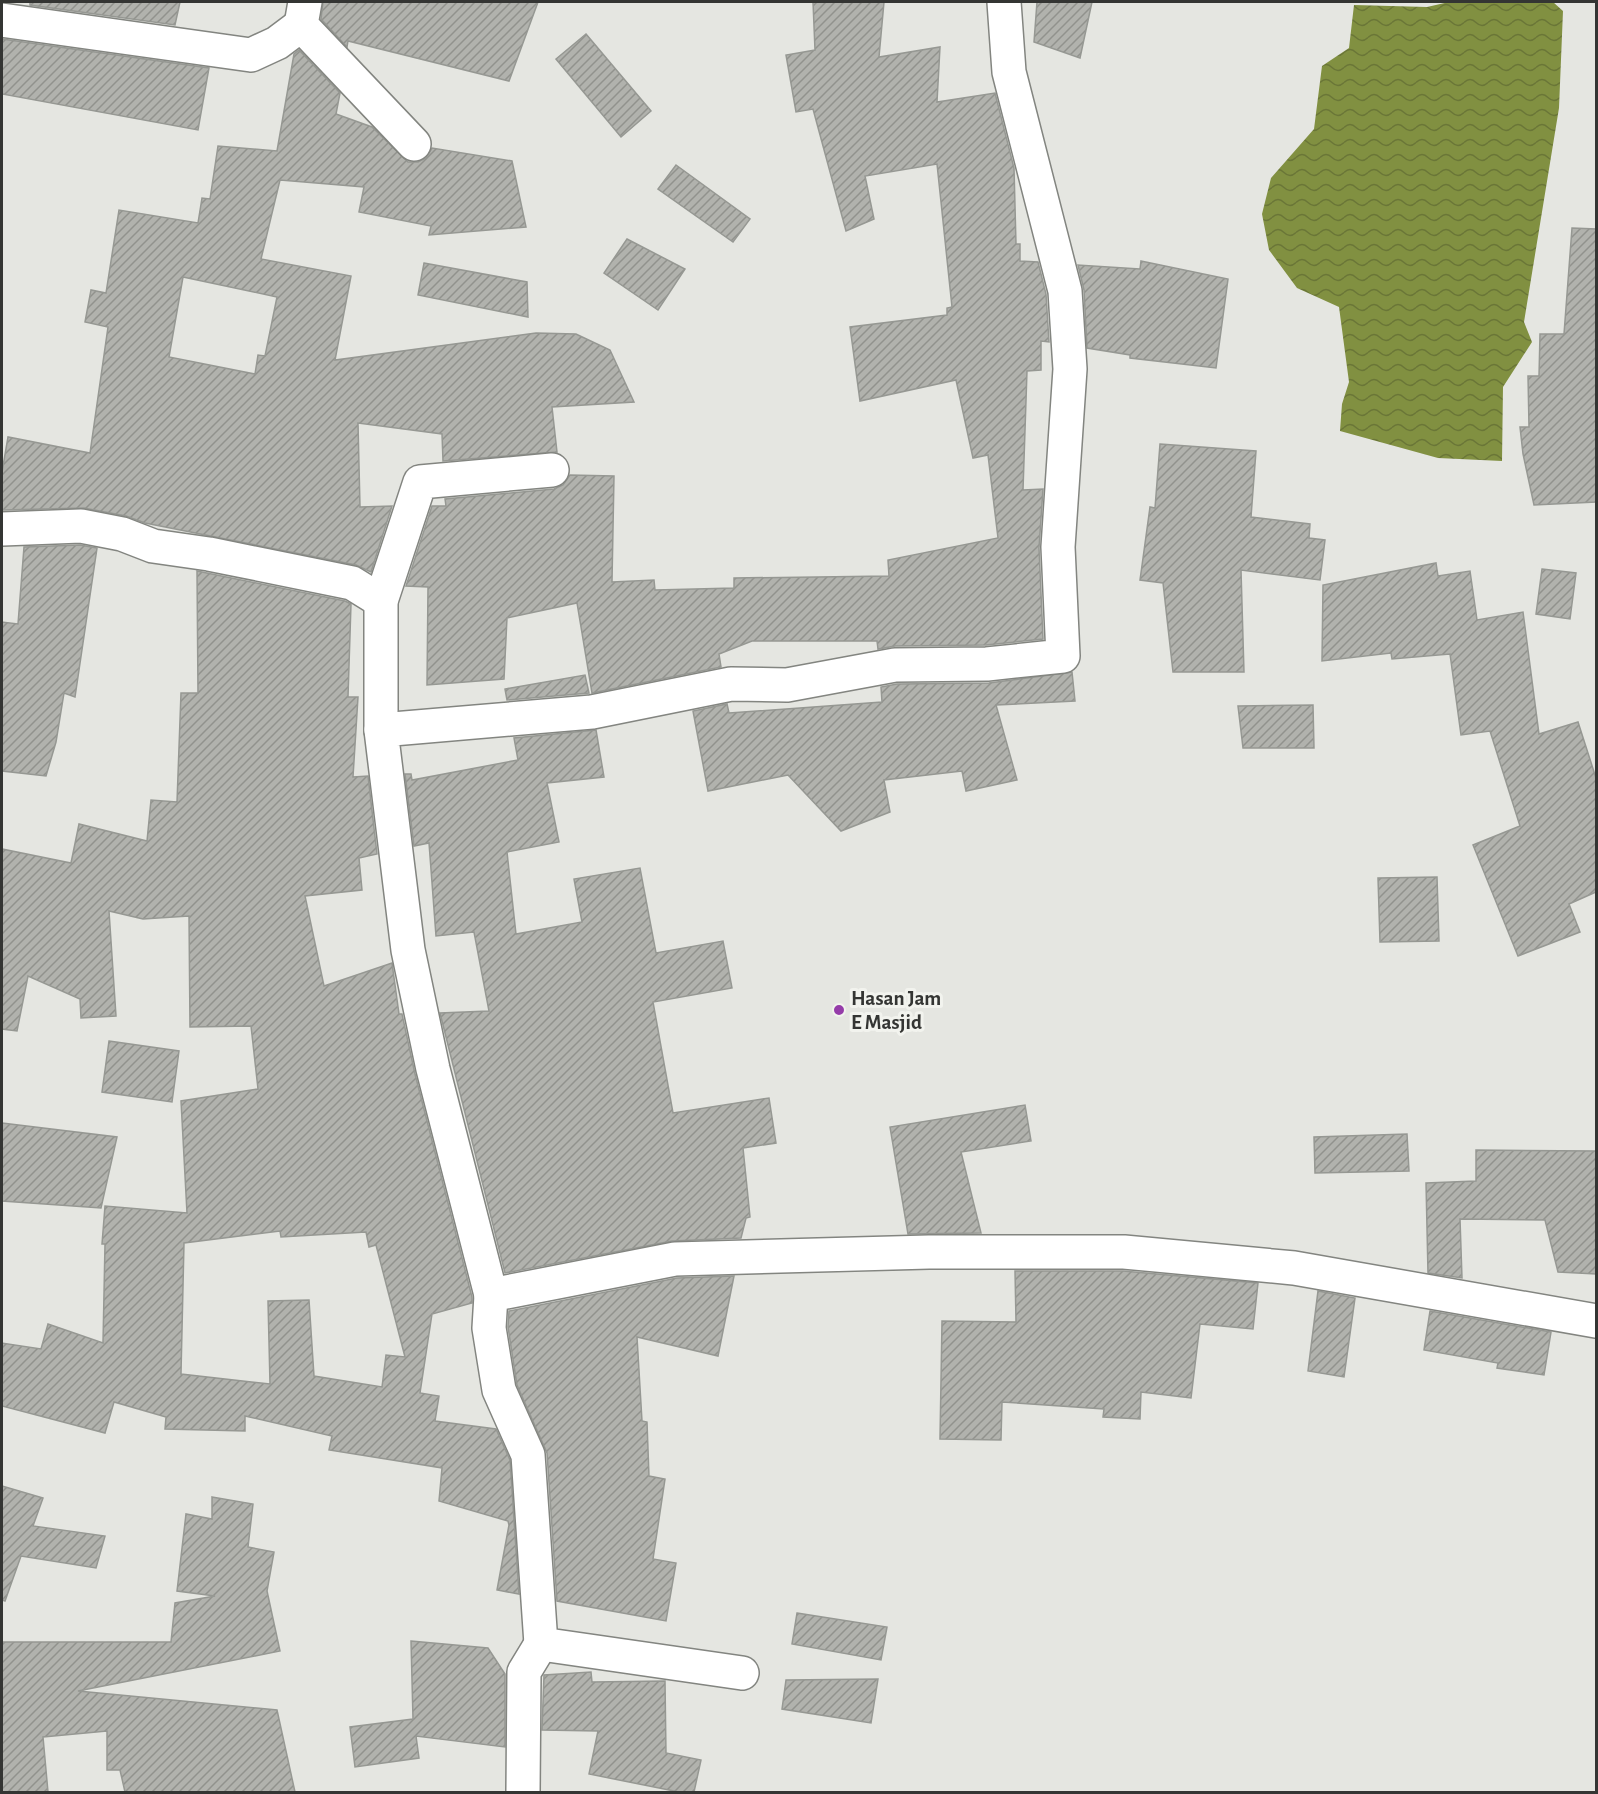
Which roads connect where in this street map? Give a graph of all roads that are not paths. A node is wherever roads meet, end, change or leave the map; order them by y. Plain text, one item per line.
1 (1004, 2) edge
2 (303, 13) edge
3 (2, 20) edge
4 (414, 144) dead end
5 (552, 470) dead end
6 (2, 529) edge
7 (381, 601) junction
8 (381, 730) junction
9 (490, 1295) junction
10 (1596, 1321) edge
11 (541, 1644) junction
12 (742, 1673) dead end
13 (524, 1792) edge

1 - 8 street
2 - 3 street
2 - 4 street
5 - 7 street
6 - 7 street
7 - 8 street
8 - 9 street
9 - 10 street
9 - 11 street
11 - 12 street
11 - 13 street

